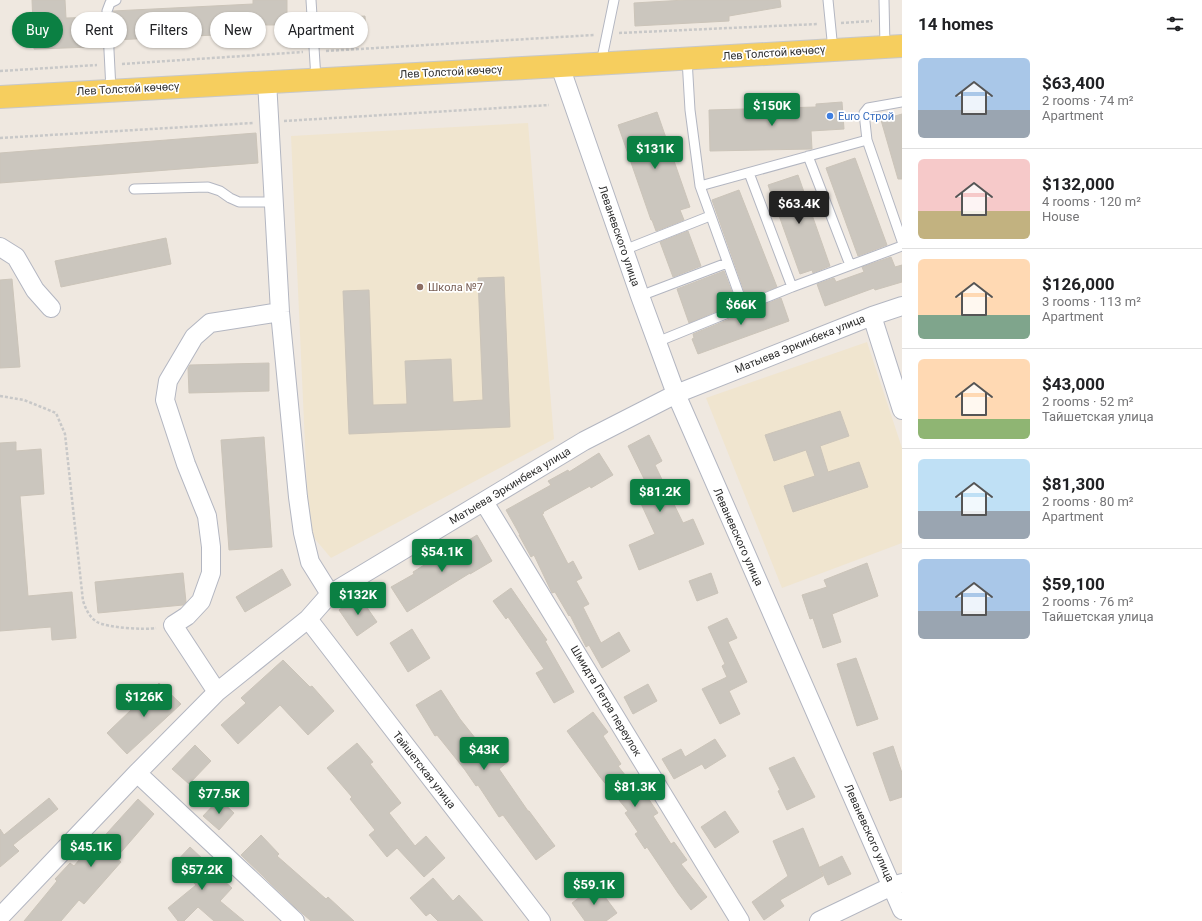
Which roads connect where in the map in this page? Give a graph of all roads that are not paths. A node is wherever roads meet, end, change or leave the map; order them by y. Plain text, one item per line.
1 (104, 0) edge
2 (116, 0) edge
3 (311, 0) edge
4 (614, 0) edge
5 (828, 0) edge
6 (884, 0) edge
7 (106, 12) edge
8 (107, 12) edge
9 (893, 47) edge
10 (108, 48) edge
11 (833, 50) junction
12 (687, 59) junction
13 (601, 64) junction
14 (560, 66) junction
15 (316, 79) junction
16 (267, 82) junction
17 (111, 90) junction
18 (0, 97) edge
19 (902, 102) edge
20 (867, 140) junction
21 (808, 156) junction
22 (748, 173) junction
23 (700, 186) junction
24 (134, 189) dead end
25 (274, 202) junction
26 (710, 216) junction
27 (902, 241) edge
28 (902, 246) edge
29 (0, 247) edge
30 (624, 250) junction
31 (727, 262) junction
32 (850, 266) junction
33 (792, 287) junction
34 (640, 296) junction
35 (902, 306) edge
36 (51, 308) dead end
37 (744, 308) junction
38 (280, 312) junction
39 (872, 316) junction
40 (657, 342) junction
41 (676, 394) junction
42 (902, 410) edge
43 (484, 502) junction
44 (330, 594) junction
45 (308, 619) junction
46 (217, 692) junction
47 (137, 773) junction
48 (897, 885) edge
49 (902, 910) edge
50 (0, 917) edge
51 (295, 921) edge
52 (541, 921) edge
53 (740, 921) edge
54 (819, 921) edge

1 - 7 lane
2 - 8 lane
3 - 15 lane
4 - 13 lane
5 - 11 lane
6 - 9 lane
9 - 11 main road, Лев Толстой көчөсү
10 - 17 lane
11 - 12 main road, Лев Толстой көчөсү
12 - 13 main road, Лев Толстой көчөсү
12 - 23 lane
13 - 14 main road, Лев Толстой көчөсү
14 - 15 main road, Лев Толстой көчөсү
14 - 30 street, Леваневского улица
15 - 16 main road, Лев Толстой көчөсү
16 - 17 main road, Лев Толстой көчөсү
16 - 25 street
17 - 18 main road, Лев Толстой көчөсү
19 - 20 lane
20 - 21 lane
20 - 27 lane
21 - 22 lane
21 - 32 lane
22 - 23 lane
22 - 33 lane
23 - 26 lane
24 - 25 lane
25 - 38 street
26 - 30 lane
26 - 31 lane
28 - 32 lane
29 - 36 street
30 - 34 street, Леваневского улица
31 - 34 lane
31 - 37 lane
32 - 33 lane
33 - 37 lane
34 - 40 street, Леваневского улица
35 - 39 street, Матыева Эркинбека улица
37 - 40 lane
38 - 44 street
38 - 46 street
39 - 41 street, Матыева Эркинбека улица
39 - 42 street
40 - 41 street, Леваневского улица
41 - 43 street, Матыева Эркинбека улица
41 - 48 street, Леваневского улица
43 - 44 street, Матыева Эркинбека улица
43 - 53 street, Шмидта Петра переулок
44 - 45 street, Матыева Эркинбека улица
45 - 46 street, Матыева Эркинбека улица
45 - 52 street, Тайшетская улица
46 - 47 street, Матыева Эркинбека улица
47 - 50 street, Матыева Эркинбека улица
47 - 51 street
48 - 49 street, Леваневского улица
48 - 54 street

